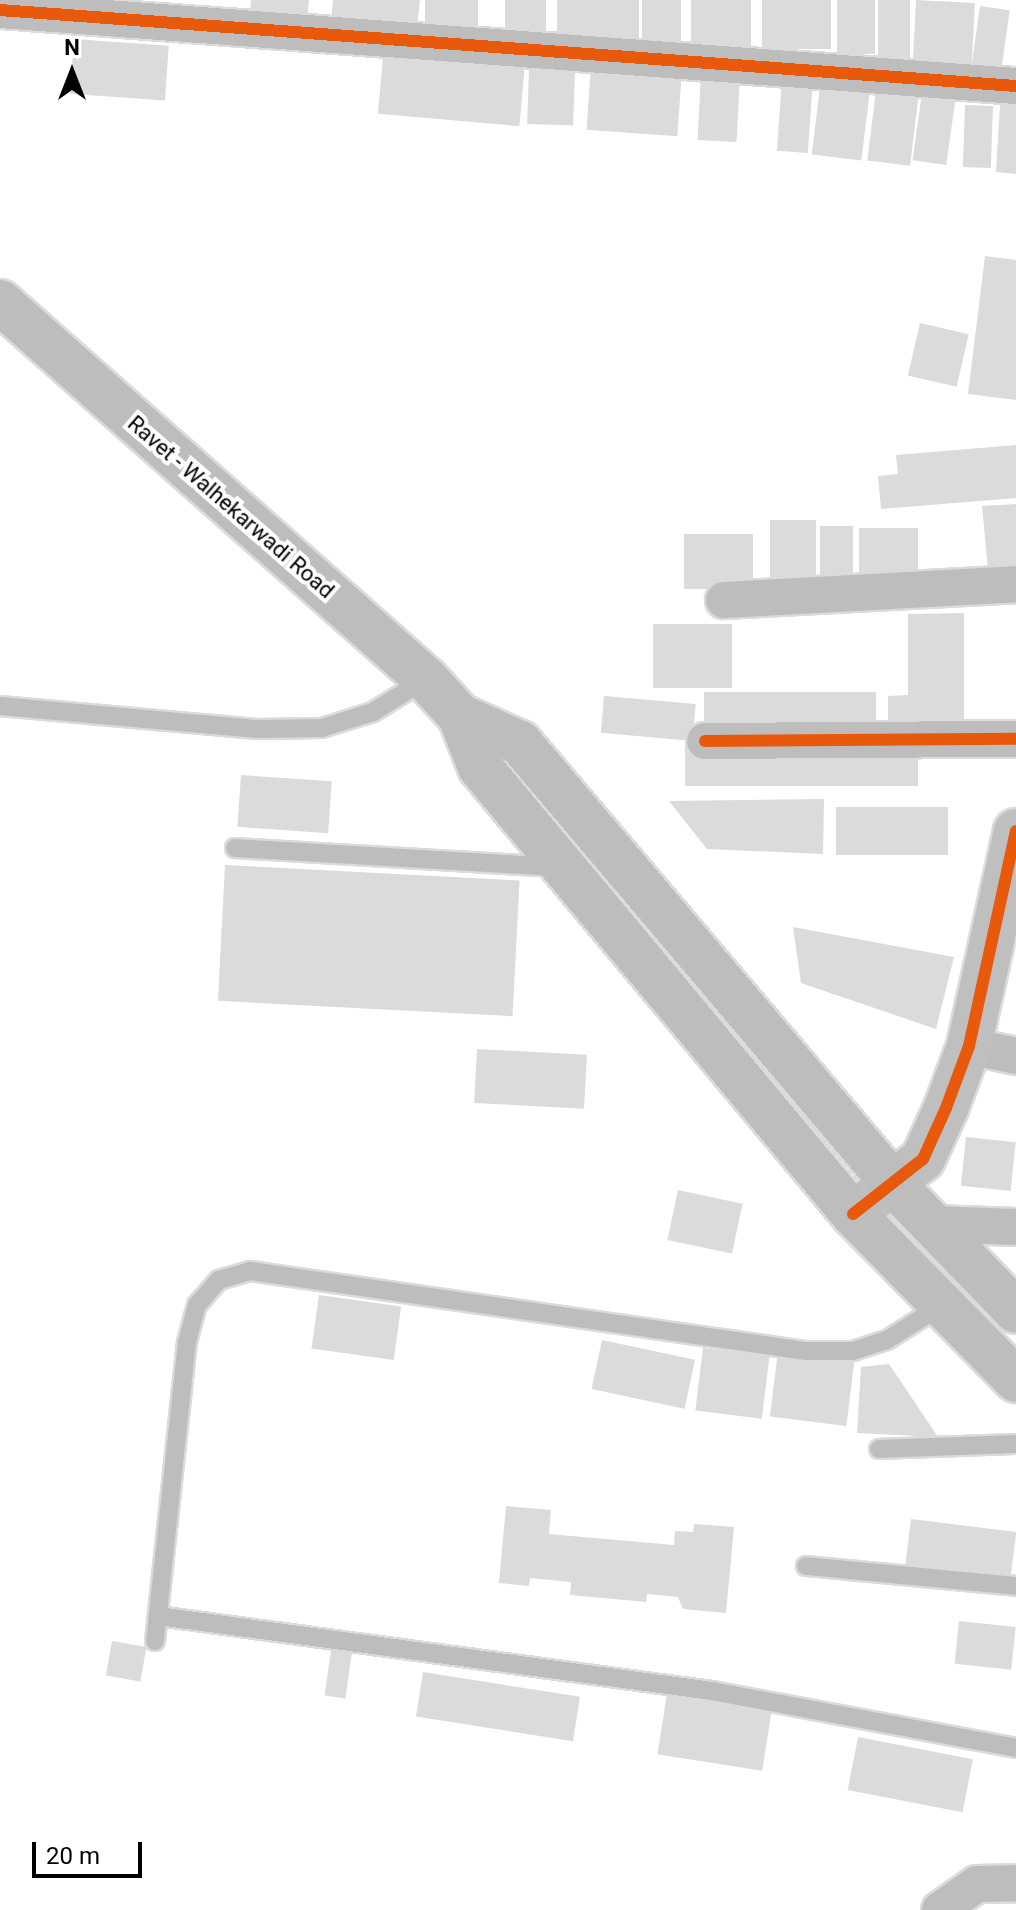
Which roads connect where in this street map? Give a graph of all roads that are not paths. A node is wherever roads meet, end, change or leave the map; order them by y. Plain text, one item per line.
1 (0, 10) edge
2 (1016, 86) edge
3 (0, 302) edge
4 (1016, 584) edge
5 (724, 600) dead end
6 (426, 679) junction
7 (0, 706) edge
8 (460, 716) junction
9 (1016, 739) edge
10 (705, 741) dead end
11 (1016, 831) edge
12 (235, 848) dead end
13 (566, 868) junction
14 (697, 951) junction
15 (658, 979) junction
16 (969, 1046) junction
17 (1016, 1056) edge
18 (895, 1186) junction
19 (853, 1214) junction
20 (934, 1224) junction
21 (1016, 1227) edge
22 (939, 1307) junction
23 (1016, 1311) edge
24 (1016, 1380) edge
25 (1016, 1444) edge
26 (879, 1449) dead end
27 (806, 1566) dead end
28 (1016, 1586) edge
29 (158, 1616) junction
30 (155, 1641) dead end
31 (1016, 1748) edge
32 (1016, 1883) edge
33 (940, 1910) edge

1 - 2 street
3 - 6 main road, Ravet - Walhekarwadi Road
4 - 5 street
6 - 7 lane
6 - 8 main road, Ravet - Walhekarwadi Road
8 - 13 main road
8 - 14 main road
9 - 10 street
11 - 16 street
12 - 13 lane
13 - 15 main road
14 - 15 main road
14 - 18 main road
15 - 19 main road
16 - 17 street
16 - 18 street
18 - 19 street
18 - 20 main road
19 - 22 main road
20 - 21 street
20 - 23 main road
22 - 24 main road
22 - 29 lane
25 - 26 lane
27 - 28 lane
29 - 30 lane
29 - 31 lane
32 - 33 street

